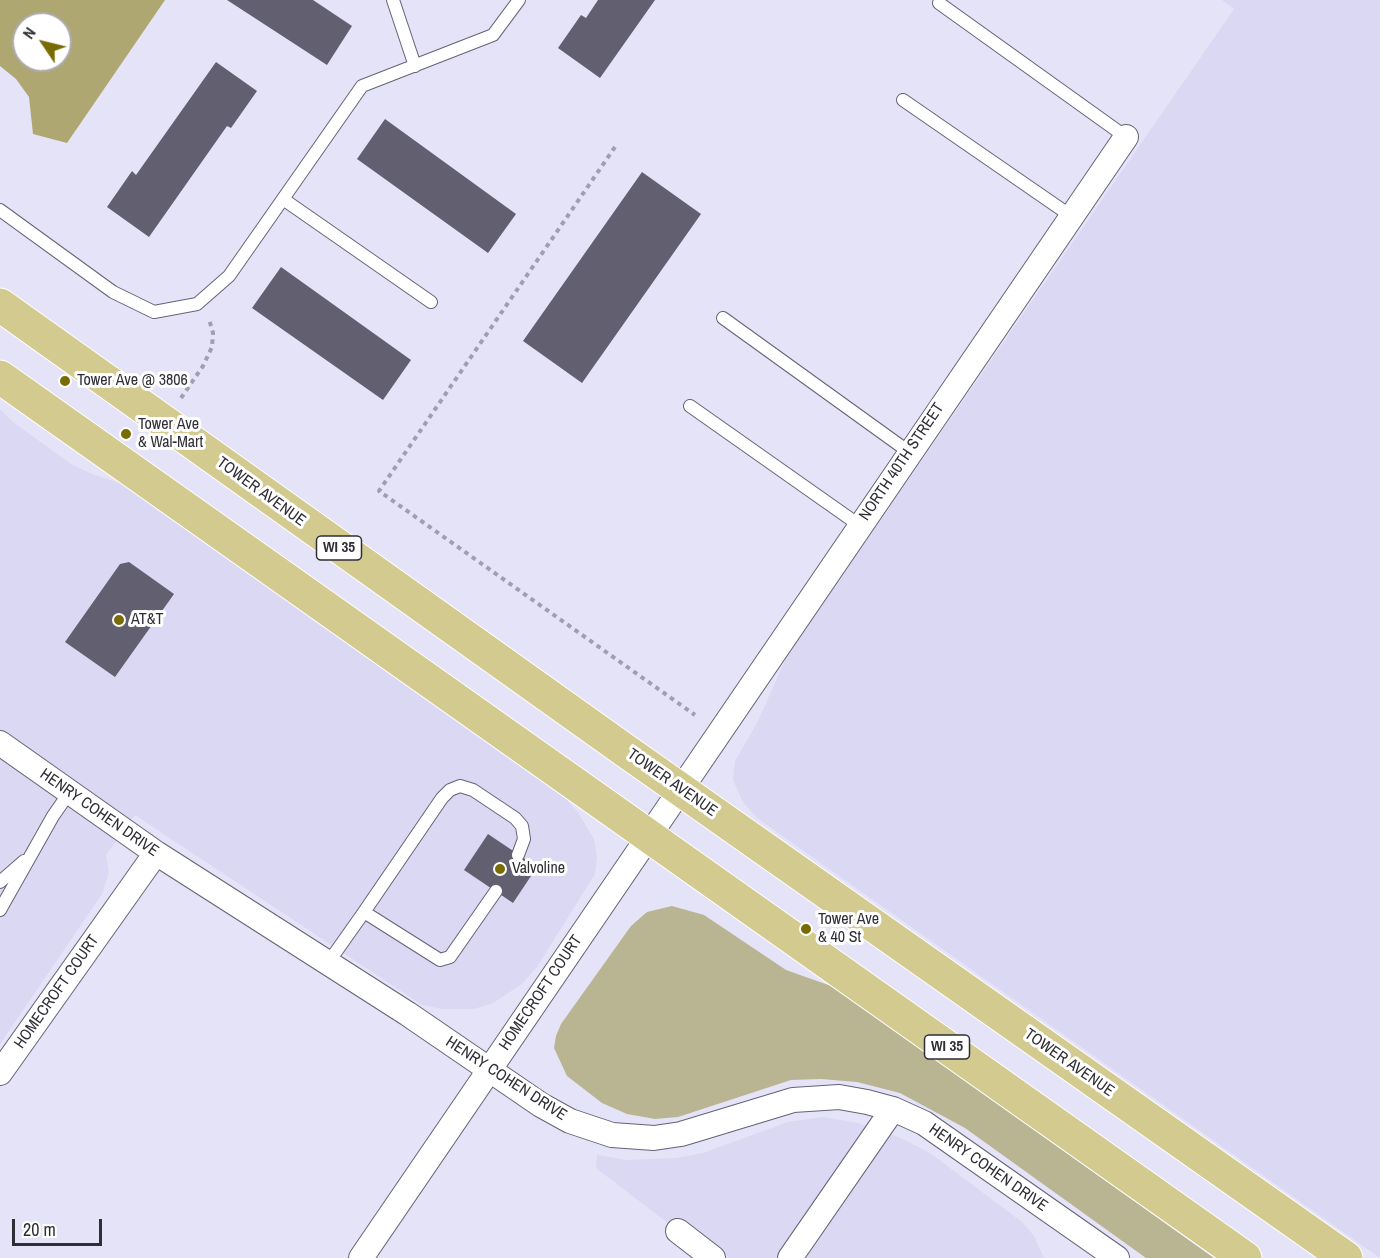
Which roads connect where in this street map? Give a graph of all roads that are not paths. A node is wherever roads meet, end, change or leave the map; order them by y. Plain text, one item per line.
1 (393, 0) edge
2 (519, 0) edge
3 (939, 3) dead end
4 (415, 66) junction
5 (903, 100) dead end
6 (1126, 136) joint
7 (283, 199) junction
8 (0, 210) edge
9 (1071, 216) junction
10 (431, 302) dead end
11 (0, 305) edge
12 (723, 318) dead end
13 (0, 377) edge
14 (690, 406) dead end
15 (909, 452) junction
16 (859, 525) junction
17 (0, 743) edge
18 (680, 788) junction
19 (69, 793) junction
20 (648, 836) junction
21 (156, 853) junction
22 (518, 855) dead end
23 (30, 857) junction
24 (0, 882) edge
25 (496, 891) dead end
26 (0, 910) edge
27 (364, 912) junction
28 (328, 963) junction
29 (489, 1070) junction
30 (0, 1073) edge
31 (893, 1109) junction
32 (678, 1230) dead end
33 (1111, 1256) edge
34 (362, 1258) edge
35 (713, 1258) edge
36 (790, 1258) edge
37 (1245, 1258) edge
38 (1346, 1258) edge

1 - 4 lane
2 - 4 lane
3 - 6 lane
4 - 7 lane
5 - 9 lane
6 - 9 street, NORTH 40TH STREET
7 - 8 lane
7 - 10 lane
9 - 15 street, NORTH 40TH STREET
11 - 18 main road, TOWER AVENUE / WI 35
12 - 15 lane
13 - 20 main road, WI 35
14 - 16 lane
15 - 16 street, NORTH 40TH STREET
16 - 18 street, NORTH 40TH STREET
17 - 19 street, HENRY COHEN DRIVE
18 - 20 street, HOMECROFT COURT
18 - 38 main road, TOWER AVENUE / WI 35
19 - 21 street, HENRY COHEN DRIVE
19 - 23 lane
20 - 29 street, HOMECROFT COURT
20 - 37 main road, WI 35
21 - 28 street, HENRY COHEN DRIVE
21 - 30 street, HOMECROFT COURT
22 - 27 lane
23 - 24 lane
23 - 26 lane
25 - 27 lane
27 - 28 lane
28 - 29 street, HENRY COHEN DRIVE
29 - 31 street, HENRY COHEN DRIVE
29 - 34 street, HOMECROFT COURT
31 - 33 street, HENRY COHEN DRIVE
31 - 36 street
32 - 35 street

